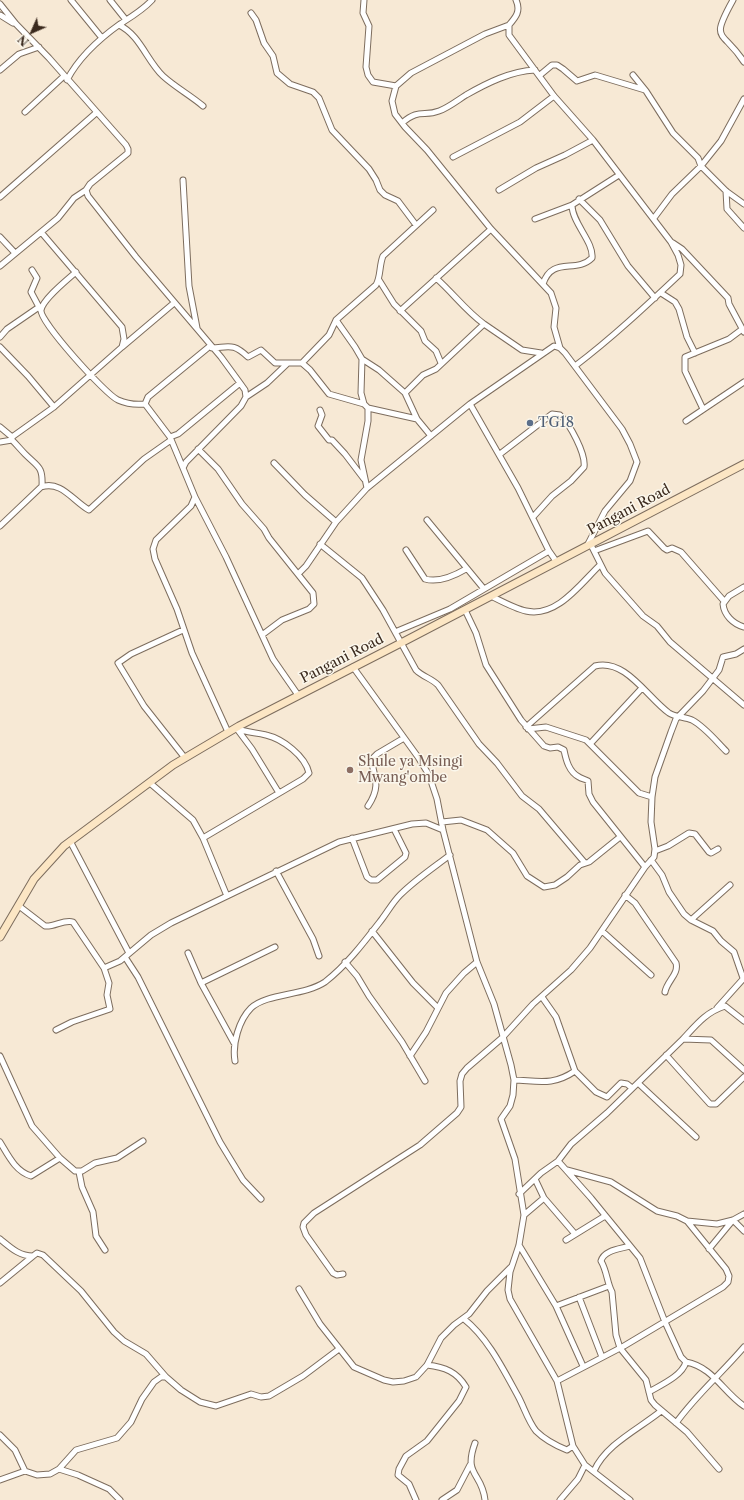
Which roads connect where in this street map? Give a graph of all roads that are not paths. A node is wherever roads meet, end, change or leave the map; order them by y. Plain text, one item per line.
1 (71, 0) edge
2 (110, 0) edge
3 (152, 0) edge
4 (364, 0) edge
5 (516, 0) edge
6 (733, 0) edge
7 (0, 4) edge
8 (251, 13) dead end
9 (0, 15) edge
10 (126, 20) junction
11 (16, 24) junction
12 (120, 25) junction
13 (509, 25) junction
14 (102, 38) junction
15 (39, 47) junction
16 (744, 62) edge
17 (0, 70) edge
18 (535, 70) junction
19 (540, 75) junction
20 (633, 76) dead end
21 (66, 78) junction
22 (396, 86) junction
23 (646, 90) junction
24 (554, 96) junction
25 (744, 99) edge
26 (203, 106) dead end
27 (25, 112) dead end
28 (96, 113) junction
29 (402, 123) junction
30 (593, 140) junction
31 (453, 157) dead end
32 (701, 166) junction
33 (619, 175) junction
34 (183, 180) dead end
35 (86, 190) junction
36 (500, 190) dead end
37 (726, 191) junction
38 (0, 197) edge
39 (579, 199) junction
40 (744, 204) edge
41 (572, 205) junction
42 (433, 210) dead end
43 (654, 218) junction
44 (535, 219) dead end
45 (416, 225) junction
46 (744, 228) edge
47 (491, 229) junction
48 (41, 232) junction
49 (0, 237) edge
50 (671, 242) junction
51 (15, 253) junction
52 (0, 266) edge
53 (32, 270) dead end
54 (76, 272) junction
55 (436, 278) junction
56 (379, 280) junction
57 (543, 284) junction
58 (661, 293) junction
59 (655, 298) junction
60 (174, 303) junction
61 (40, 309) junction
62 (400, 310) junction
63 (336, 320) junction
64 (484, 324) junction
65 (197, 331) junction
66 (743, 331) edge
67 (0, 338) edge
68 (0, 347) edge
69 (122, 347) junction
70 (211, 347) junction
71 (560, 348) junction
72 (542, 353) junction
73 (695, 353) junction
74 (362, 359) junction
75 (288, 363) junction
76 (302, 363) junction
77 (441, 363) junction
78 (575, 366) junction
79 (89, 374) junction
80 (744, 382) edge
81 (240, 383) junction
82 (405, 393) junction
83 (246, 397) junction
84 (145, 404) junction
85 (364, 404) junction
86 (470, 404) junction
87 (54, 407) junction
88 (368, 408) junction
89 (703, 409) junction
90 (320, 410) dead end
91 (417, 419) junction
92 (686, 421) dead end
93 (0, 427) edge
94 (431, 436) junction
95 (12, 438) junction
96 (171, 439) junction
97 (0, 442) edge
98 (198, 448) junction
99 (500, 454) junction
100 (274, 463) dead end
101 (744, 464) edge
102 (183, 468) junction
103 (366, 481) junction
104 (42, 486) junction
105 (366, 488) junction
106 (195, 497) junction
107 (533, 517) junction
108 (428, 520) dead end
109 (336, 522) junction
110 (0, 526) edge
111 (320, 544) junction
112 (590, 547) junction
113 (406, 550) dead end
114 (549, 551) junction
115 (556, 561) junction
116 (600, 565) junction
117 (466, 569) junction
118 (298, 574) junction
119 (744, 587) edge
120 (484, 589) junction
121 (491, 596) junction
122 (724, 601) junction
123 (465, 610) junction
124 (744, 627) edge
125 (183, 630) junction
126 (395, 632) junction
127 (262, 635) junction
128 (401, 644) junction
129 (744, 649) edge
130 (353, 667) junction
131 (713, 678) junction
132 (642, 688) junction
133 (298, 695) junction
134 (744, 705) edge
135 (679, 716) junction
136 (236, 728) junction
137 (527, 728) junction
138 (228, 732) junction
139 (404, 738) junction
140 (590, 744) junction
141 (726, 751) dead end
142 (185, 758) junction
143 (150, 783) junction
144 (279, 794) junction
145 (652, 797) junction
146 (368, 806) dead end
147 (442, 822) junction
148 (394, 829) junction
149 (443, 830) junction
150 (620, 837) junction
151 (203, 838) junction
152 (352, 838) junction
153 (70, 841) junction
154 (718, 849) dead end
155 (655, 851) junction
156 (450, 855) junction
157 (651, 860) junction
158 (585, 863) junction
159 (645, 867) junction
160 (276, 871) junction
161 (730, 885) dead end
162 (625, 895) junction
163 (227, 896) junction
164 (19, 906) junction
165 (691, 920) junction
166 (372, 931) junction
167 (602, 931) junction
168 (0, 938) edge
169 (275, 947) dead end
170 (129, 953) junction
171 (188, 953) dead end
172 (319, 956) dead end
173 (125, 957) junction
174 (345, 962) junction
175 (477, 962) junction
176 (104, 968) junction
177 (651, 975) dead end
178 (743, 981) edge
179 (201, 983) junction
180 (665, 992) dead end
181 (542, 996) junction
182 (438, 1008) junction
183 (716, 1009) junction
184 (744, 1021) edge
185 (56, 1030) dead end
186 (502, 1038) junction
187 (682, 1039) junction
188 (234, 1043) junction
189 (666, 1055) junction
190 (0, 1056) edge
191 (410, 1056) junction
192 (235, 1061) dead end
193 (575, 1070) junction
194 (744, 1070) edge
195 (744, 1077) edge
196 (514, 1080) junction
197 (425, 1081) dead end
198 (638, 1083) junction
199 (632, 1088) junction
200 (696, 1137) dead end
201 (143, 1141) dead end
202 (0, 1142) edge
203 (60, 1158) junction
204 (558, 1161) junction
205 (566, 1170) junction
206 (79, 1172) junction
207 (535, 1179) junction
208 (519, 1194) junction
209 (544, 1198) junction
210 (261, 1199) dead end
211 (744, 1214) edge
212 (524, 1215) junction
213 (605, 1216) junction
214 (734, 1220) junction
215 (687, 1221) junction
216 (744, 1231) edge
217 (575, 1234) junction
218 (0, 1239) edge
219 (566, 1240) dead end
220 (519, 1245) junction
221 (630, 1246) junction
222 (709, 1249) junction
223 (105, 1250) dead end
224 (33, 1256) junction
225 (511, 1267) junction
226 (343, 1274) dead end
227 (0, 1283) edge
228 (609, 1286) junction
229 (300, 1289) dead end
230 (580, 1297) junction
231 (556, 1306) junction
232 (464, 1319) junction
233 (666, 1322) junction
234 (744, 1347) edge
235 (620, 1348) junction
236 (339, 1349) junction
237 (602, 1357) junction
238 (686, 1362) junction
239 (428, 1365) junction
240 (583, 1366) junction
241 (166, 1377) junction
242 (715, 1377) junction
243 (557, 1381) junction
244 (649, 1392) junction
245 (744, 1406) edge
246 (661, 1411) junction
247 (676, 1423) junction
248 (0, 1435) edge
249 (475, 1443) dead end
250 (573, 1446) junction
251 (470, 1465) junction
252 (585, 1465) junction
253 (59, 1469) junction
254 (719, 1469) dead end
255 (25, 1471) junction
256 (594, 1471) junction
257 (0, 1480) edge
258 (120, 1500) edge
259 (416, 1500) edge
260 (442, 1500) edge
261 (485, 1500) edge
262 (560, 1500) edge
263 (630, 1500) edge

1 - 14 street
2 - 10 street
3 - 10 street
4 - 22 street
5 - 13 street
6 - 16 street
7 - 11 street
8 - 45 street
9 - 11 street
10 - 12 street
11 - 15 street
12 - 14 street
12 - 26 street
13 - 18 street
13 - 22 street
14 - 21 street
15 - 17 street
15 - 21 street
18 - 19 street
18 - 29 street
19 - 23 street
19 - 24 street
20 - 23 street
21 - 27 street
21 - 28 street
22 - 29 street
23 - 32 street
24 - 30 street
24 - 31 street
25 - 32 street
28 - 35 street
28 - 38 street
29 - 47 street
30 - 33 street
30 - 36 street
32 - 37 street
32 - 43 street
33 - 39 street
33 - 43 street
34 - 65 street
35 - 48 street
35 - 60 street
37 - 40 street
37 - 46 street
39 - 41 street
39 - 59 street
41 - 44 street
41 - 57 street
42 - 45 street
43 - 50 street
45 - 56 street
47 - 55 street
47 - 57 street
48 - 51 street
48 - 54 street
49 - 51 street
50 - 58 street
50 - 66 street
51 - 52 street
53 - 61 street
54 - 61 street
54 - 69 street
55 - 62 street
55 - 64 street
56 - 62 street
56 - 63 street
57 - 71 street
58 - 59 street
58 - 73 street
59 - 78 street
60 - 65 street
60 - 69 street
61 - 67 street
61 - 79 street
62 - 77 street
63 - 74 street
63 - 76 street
64 - 72 street
64 - 77 street
65 - 70 street
66 - 73 street
68 - 87 street
69 - 79 street
70 - 75 street
70 - 81 street
70 - 84 street
71 - 72 street
71 - 78 street
72 - 86 street
73 - 89 street
74 - 82 street
74 - 85 street
75 - 76 street
75 - 83 street
76 - 85 street
77 - 82 street
78 - 112 street
79 - 84 street
79 - 87 street
80 - 89 street
81 - 83 street
81 - 96 street
82 - 91 street
83 - 98 street
84 - 96 street
85 - 88 street
86 - 94 street
86 - 99 street
87 - 95 street
88 - 91 street
88 - 103 street
89 - 92 street
90 - 103 street
91 - 94 street
93 - 95 street
94 - 105 street
95 - 97 street
95 - 104 street
96 - 102 street
96 - 104 street
98 - 102 street
98 - 118 street
99 - 107 street
99 - 107 street
100 - 109 street
101 - 112 main road, Pangani Road
102 - 106 street
103 - 105 street
104 - 110 street
105 - 109 street
106 - 125 street
106 - 127 street
107 - 114 street
108 - 117 street
109 - 111 street
111 - 118 street
111 - 126 street
112 - 115 main road, Pangani Road
112 - 116 street
112 - 122 street
113 - 117 street
114 - 115 street
114 - 120 street
115 - 121 main road, Pangani Road
116 - 121 street
116 - 131 street
117 - 120 street
118 - 127 street
119 - 122 street
120 - 126 street
121 - 123 main road, Pangani Road
122 - 124 street
123 - 128 main road, Pangani Road
123 - 137 street
125 - 138 street
125 - 142 street
126 - 128 street
127 - 133 street
128 - 130 main road, Pangani Road
128 - 158 street
129 - 131 street
130 - 133 main road, Pangani Road
130 - 139 street
131 - 134 street
131 - 135 street
132 - 135 street
132 - 137 street
132 - 140 street
133 - 136 main road, Pangani Road
135 - 141 street
135 - 145 street
136 - 138 main road, Pangani Road
136 - 144 street
136 - 144 street
137 - 140 street
137 - 150 street
138 - 142 main road, Pangani Road
139 - 146 street
139 - 147 street
140 - 145 street
142 - 143 main road, Pangani Road
143 - 151 street
143 - 153 main road, Pangani Road
144 - 151 street
145 - 155 street
147 - 149 street
147 - 158 street
148 - 149 street
148 - 152 street
148 - 152 street
149 - 156 street
150 - 158 street
150 - 159 street
151 - 163 street
152 - 160 street
153 - 164 main road, Pangani Road
153 - 170 street
154 - 155 street
155 - 157 street
156 - 166 street
156 - 175 street
157 - 159 street
157 - 165 street
159 - 162 street
160 - 163 street
160 - 172 street
161 - 165 street
162 - 167 street
162 - 180 street
163 - 170 street
164 - 168 main road, Pangani Road
164 - 176 street
165 - 178 street
166 - 174 street
166 - 182 street
167 - 177 street
167 - 181 street
169 - 179 street
170 - 173 street
171 - 179 street
173 - 176 street
173 - 210 street
174 - 188 street
174 - 191 street
175 - 182 street
175 - 186 street
176 - 185 street
178 - 183 street
179 - 188 street
181 - 186 street
181 - 193 street
182 - 191 street
183 - 184 street
183 - 187 street
186 - 196 street
186 - 226 street
187 - 189 street
187 - 194 street
188 - 192 street
189 - 195 street
189 - 198 street
190 - 203 street
191 - 197 street
193 - 196 street
193 - 199 street
196 - 208 street
198 - 199 street
198 - 200 street
199 - 204 street
201 - 206 street
202 - 203 street
203 - 206 street
204 - 205 street
204 - 207 street
205 - 213 street
205 - 215 street
206 - 223 street
207 - 208 street
207 - 209 street
208 - 212 street
209 - 212 street
209 - 217 street
211 - 214 street
212 - 220 street
213 - 217 street
213 - 221 street
214 - 215 street
214 - 216 street
214 - 222 street
215 - 222 street
217 - 219 street
218 - 224 street
220 - 225 street
220 - 231 street
221 - 228 street
221 - 233 street
222 - 233 street
224 - 227 street
224 - 241 street
225 - 232 street
225 - 243 street
228 - 230 street
228 - 235 street
229 - 236 street
230 - 231 street
230 - 237 street
231 - 240 street
232 - 239 street
232 - 250 street
233 - 235 street
233 - 238 street
234 - 242 street
235 - 237 street
235 - 244 street
236 - 239 street
236 - 241 street
237 - 240 street
238 - 242 street
238 - 244 street
239 - 259 street
240 - 243 street
241 - 253 street
242 - 245 street
242 - 247 street
243 - 250 street
244 - 246 street
246 - 247 street
246 - 256 street
247 - 254 street
248 - 255 street
249 - 251 street
250 - 252 street
251 - 260 street
251 - 261 street
252 - 256 street
252 - 262 street
253 - 255 street
253 - 258 street
255 - 257 street
256 - 263 street

